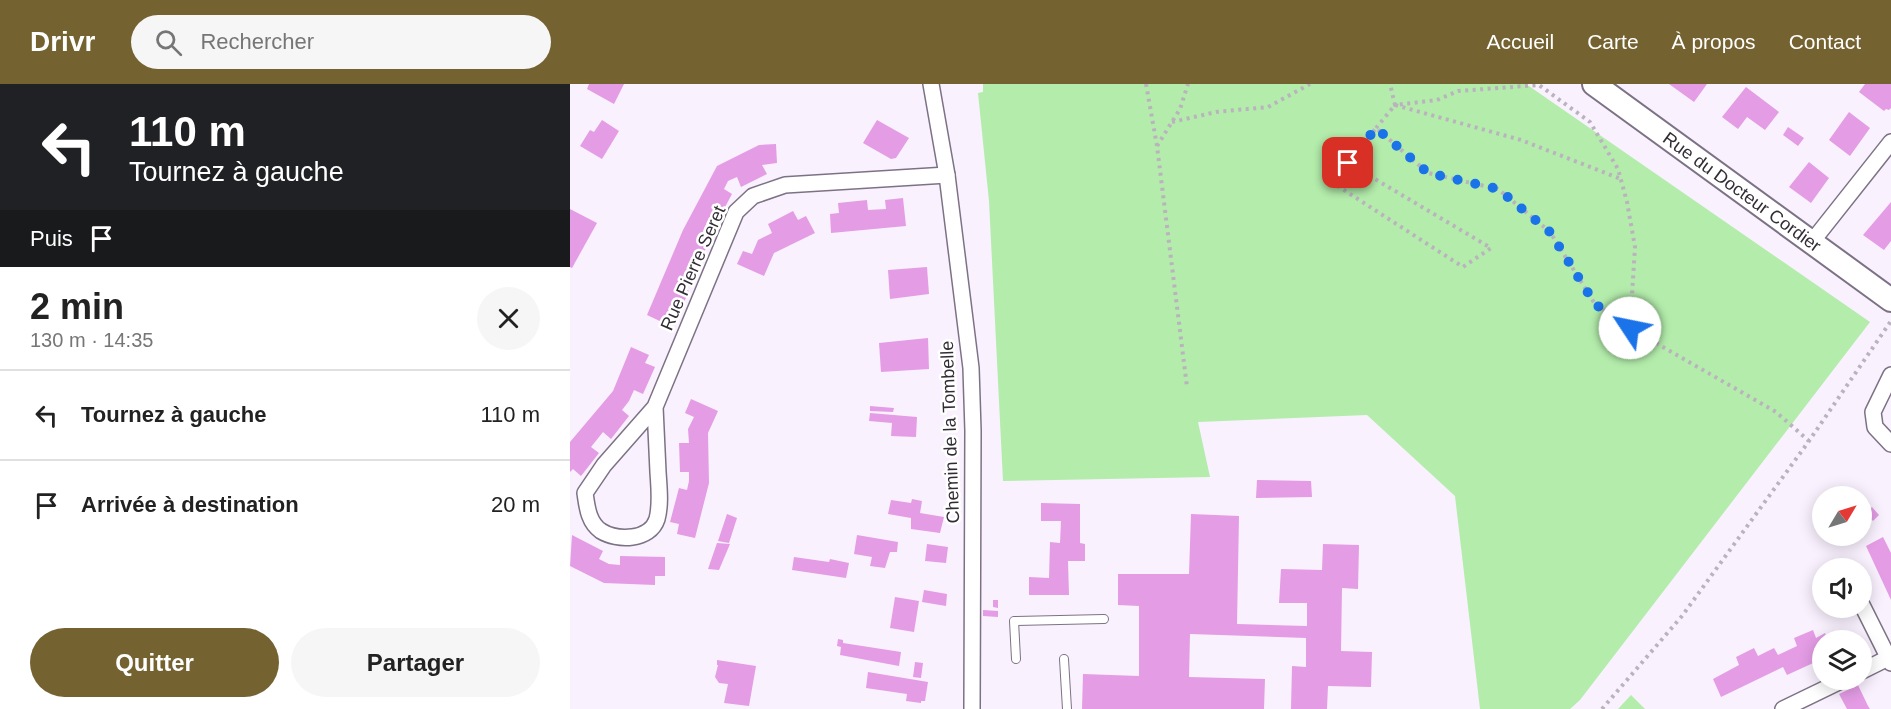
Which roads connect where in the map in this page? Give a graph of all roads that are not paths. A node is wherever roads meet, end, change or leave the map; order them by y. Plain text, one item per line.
1 (931, 84) edge
2 (1594, 84) edge
3 (1891, 142) edge
4 (946, 175) junction
5 (1811, 243) junction
6 (1891, 300) edge
7 (1891, 375) edge
8 (655, 407) junction
9 (1891, 444) edge
10 (1868, 618) edge
11 (1104, 619) dead end
12 (1016, 659) dead end
13 (1064, 659) dead end
14 (1889, 660) edge
15 (1872, 666) edge
16 (1822, 690) edge
17 (972, 709) edge
18 (1067, 709) edge
19 (1783, 709) edge

1 - 4 street, Chemin de la Tombelle
2 - 5 street, Rue du Docteur Cordier
3 - 5 street
4 - 8 street, Rue Pierre Seret
4 - 17 street, Chemin de la Tombelle
5 - 6 street, Rue du Docteur Cordier
7 - 9 street
8 - 8 street, Rue Pierre Seret
10 - 14 street
11 - 12 lane
13 - 18 lane
14 - 15 street
16 - 19 street

